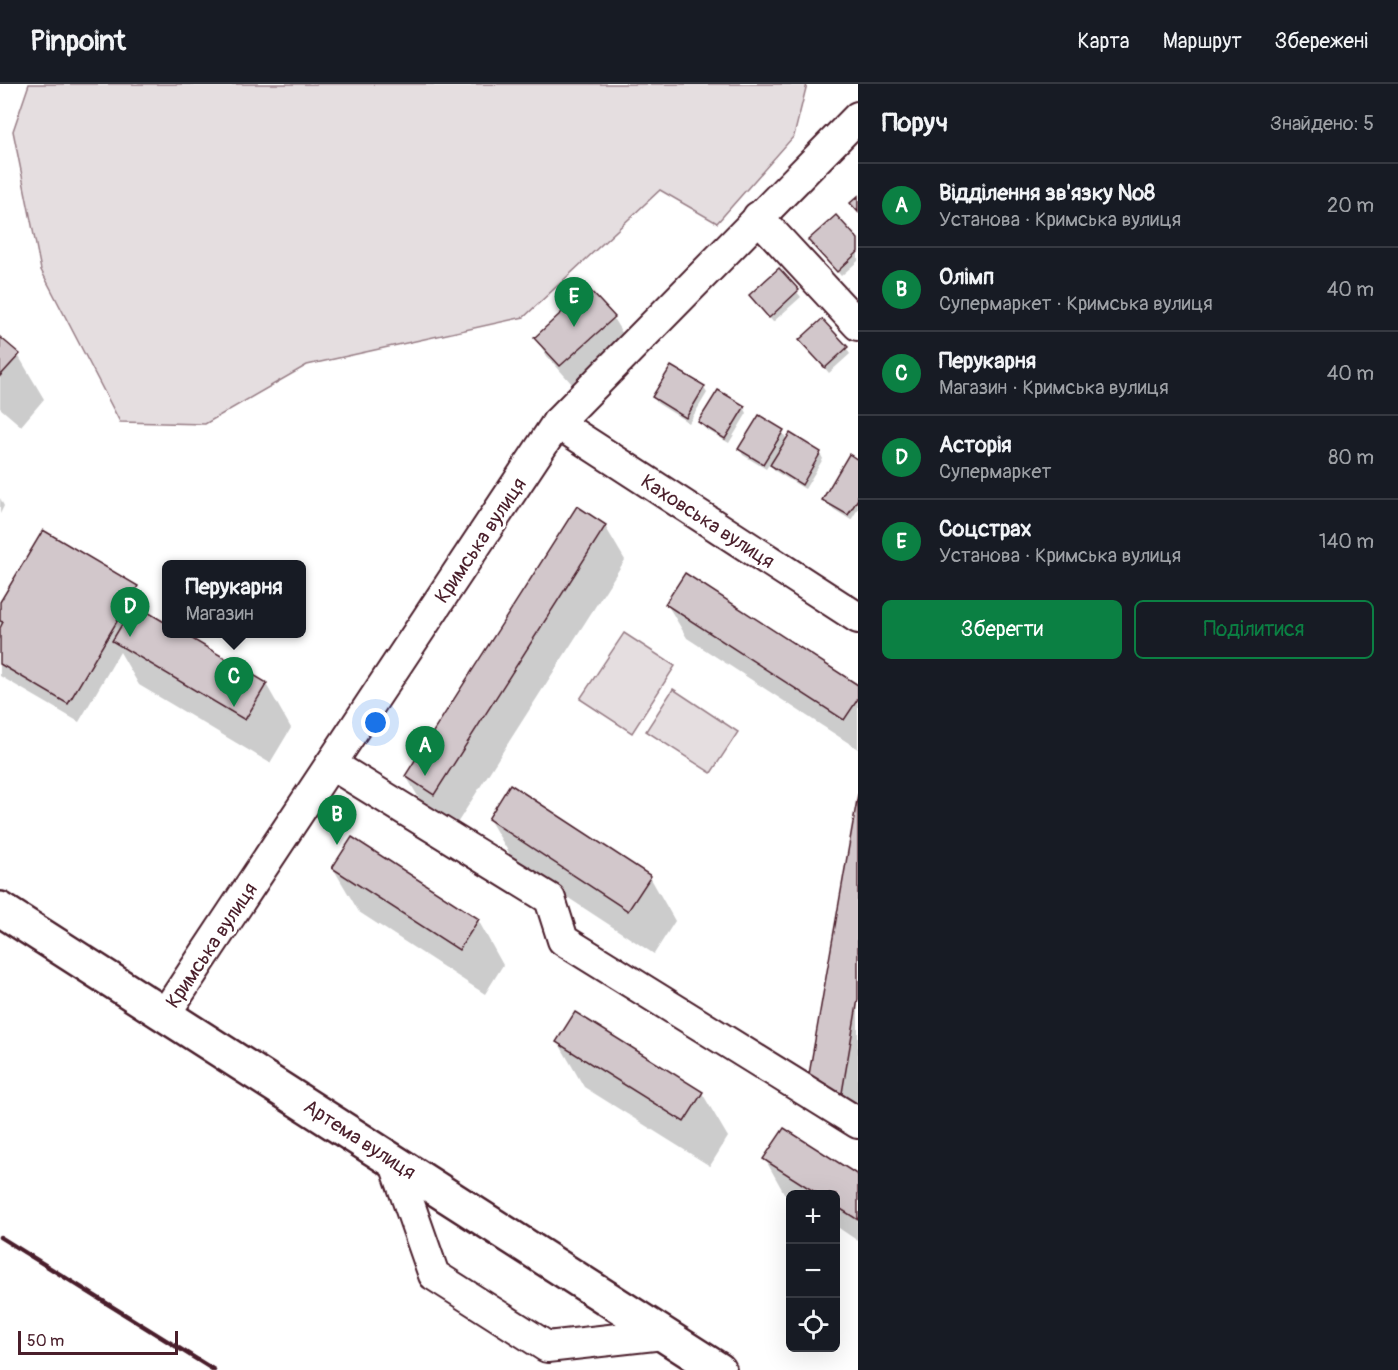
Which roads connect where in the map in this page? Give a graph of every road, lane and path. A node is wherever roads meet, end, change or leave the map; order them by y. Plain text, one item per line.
1 (858, 117) edge
2 (758, 217) junction
3 (858, 325) edge
4 (557, 423) junction
5 (858, 618) edge
6 (331, 764) junction
7 (0, 909) edge
8 (165, 1014) junction
9 (858, 1123) edge
10 (394, 1161) junction
11 (663, 1334) junction
12 (719, 1370) edge

1 - 2 street, Кримська вулиця
2 - 3 street
2 - 4 street, Кримська вулиця
4 - 5 street, Каховська вулиця
4 - 6 street, Кримська вулиця
6 - 8 street, Кримська вулиця
6 - 9 street
7 - 8 main road, Артема вулиця
8 - 10 main road, Артема вулиця
10 - 11 main road, Артема вулиця
10 - 11 street
11 - 12 main road, Артема вулиця

